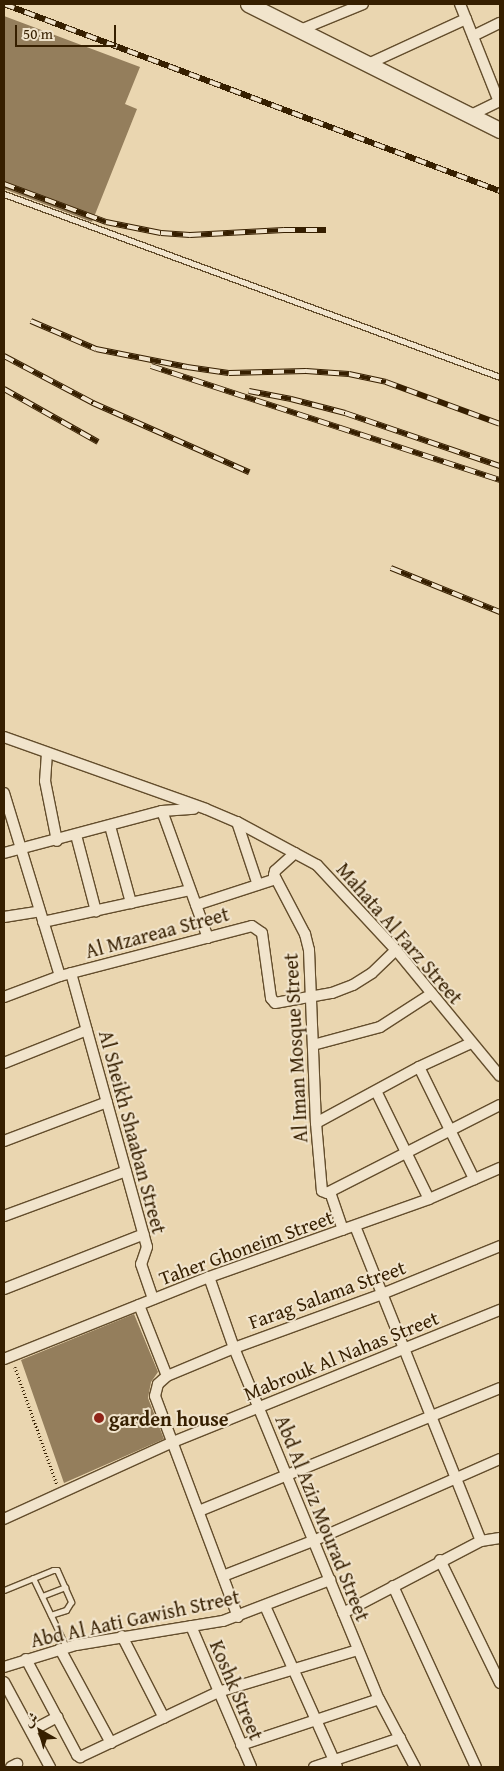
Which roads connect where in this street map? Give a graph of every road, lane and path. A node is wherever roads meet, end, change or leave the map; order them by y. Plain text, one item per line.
1 (248, 4) edge
2 (363, 4) edge
3 (460, 4) edge
4 (466, 19) junction
5 (500, 22) edge
6 (300, 30) junction
7 (473, 36) junction
8 (368, 64) junction
9 (500, 102) edge
10 (471, 115) junction
11 (500, 130) edge
12 (4, 194) edge
13 (500, 377) edge
14 (4, 737) edge
15 (47, 753) junction
16 (4, 793) edge
17 (206, 810) junction
18 (162, 811) junction
19 (237, 822) junction
20 (110, 826) junction
21 (76, 835) junction
22 (56, 841) junction
23 (21, 850) junction
24 (4, 853) edge
25 (295, 853) junction
26 (276, 879) junction
27 (258, 885) junction
28 (190, 890) junction
29 (131, 903) junction
30 (196, 906) junction
31 (40, 911) junction
32 (96, 911) junction
33 (4, 917) edge
34 (43, 922) junction
35 (208, 938) junction
36 (396, 950) junction
37 (71, 973) junction
38 (60, 976) junction
39 (431, 994) junction
40 (4, 997) edge
41 (311, 997) junction
42 (87, 1030) junction
43 (471, 1043) junction
44 (313, 1045) junction
45 (4, 1063) edge
46 (419, 1068) junction
47 (500, 1076) edge
48 (376, 1091) junction
49 (107, 1102) junction
50 (500, 1105) edge
51 (316, 1123) junction
52 (451, 1131) junction
53 (4, 1142) edge
54 (408, 1153) junction
55 (500, 1168) edge
56 (126, 1171) junction
57 (474, 1179) junction
58 (328, 1193) junction
59 (428, 1199) junction
60 (4, 1216) edge
61 (355, 1226) junction
62 (342, 1230) junction
63 (144, 1234) junction
64 (500, 1246) edge
65 (209, 1277) junction
66 (4, 1289) edge
67 (382, 1294) junction
68 (153, 1299) junction
69 (139, 1305) junction
70 (500, 1310) edge
71 (404, 1347) junction
72 (234, 1348) junction
73 (7, 1358) edge
74 (167, 1376) junction
75 (500, 1388) edge
76 (258, 1407) junction
77 (431, 1416) junction
78 (174, 1442) junction
79 (500, 1458) edge
80 (286, 1475) junction
81 (456, 1478) junction
82 (61, 1493) junction
83 (199, 1511) junction
84 (4, 1519) edge
85 (500, 1538) edge
86 (314, 1541) junction
87 (480, 1541) junction
88 (440, 1560) junction
89 (223, 1576) junction
90 (33, 1578) junction
91 (330, 1580) junction
92 (393, 1586) junction
93 (65, 1587) junction
94 (4, 1590) edge
95 (42, 1596) junction
96 (265, 1606) junction
97 (343, 1613) junction
98 (51, 1615) junction
99 (238, 1617) junction
100 (191, 1626) junction
101 (122, 1636) junction
102 (63, 1648) junction
103 (358, 1650) junction
104 (26, 1659) junction
105 (4, 1667) edge
106 (293, 1669) junction
107 (4, 1682) edge
108 (500, 1683) edge
109 (218, 1692) junction
110 (379, 1699) junction
111 (57, 1717) junction
112 (164, 1718) junction
113 (316, 1720) junction
114 (30, 1731) junction
115 (400, 1738) junction
116 (111, 1743) junction
117 (241, 1745) junction
118 (336, 1764) edge
119 (50, 1767) edge
120 (251, 1767) edge
121 (314, 1767) edge
122 (415, 1767) edge
123 (476, 1767) edge

1 - 6 street
2 - 6 street
3 - 4 street
4 - 7 street
4 - 8 street
5 - 7 street
6 - 8 street
7 - 9 street
8 - 10 street
9 - 10 street
10 - 11 street
12 - 13 lane
14 - 15 street, Mahata Al Farz Street
15 - 17 street, Mahata Al Farz Street
15 - 22 street
16 - 23 street
17 - 18 street
17 - 19 street, Mahata Al Farz Street
18 - 20 street
18 - 28 street
19 - 25 street, Mahata Al Farz Street
19 - 27 street
20 - 21 street
20 - 29 street
21 - 22 street
21 - 32 street
22 - 23 street
23 - 24 street
23 - 31 street
25 - 26 street
25 - 36 street, Mahata Al Farz Street
26 - 27 street
26 - 41 street, Al Iman Mosque Street
27 - 30 street
28 - 29 street
28 - 30 street
29 - 32 street
30 - 35 street
31 - 33 street
31 - 34 street
32 - 34 street
34 - 38 street
35 - 37 street, Al Mzareaa Street
35 - 41 street, Al Mzareaa Street
36 - 39 street, Mahata Al Farz Street
36 - 41 street
37 - 38 street, Al Mzareaa Street
37 - 42 street, Al Sheikh Shaaban Street
38 - 40 street, Al Mzareaa Street
39 - 43 street, Mahata Al Farz Street
39 - 44 street
41 - 44 street, Al Iman Mosque Street
42 - 45 street
42 - 49 street, Al Sheikh Shaaban Street
43 - 46 street
43 - 47 street, Mahata Al Farz Street
44 - 51 street, Al Iman Mosque Street
46 - 48 street
46 - 52 street
48 - 51 street
48 - 54 street
49 - 53 street
49 - 56 street, Al Sheikh Shaaban Street
50 - 52 street
51 - 58 street, Al Iman Mosque Street
52 - 54 street
52 - 57 street
54 - 58 street
54 - 59 street
55 - 57 street, Taher Ghoneim Street
56 - 60 street
56 - 63 street, Al Sheikh Shaaban Street
57 - 59 street, Taher Ghoneim Street
58 - 62 street
59 - 61 street, Taher Ghoneim Street
61 - 62 street, Taher Ghoneim Street
61 - 67 street
62 - 65 street, Taher Ghoneim Street
63 - 66 street
63 - 68 street, Al Sheikh Shaaban Street
64 - 67 street, Farag Salama Street
65 - 68 street, Taher Ghoneim Street
65 - 72 street, Abd Al Aziz Mourad Street
67 - 71 street
67 - 72 street, Farag Salama Street
68 - 69 street, Taher Ghoneim Street
69 - 73 street, Taher Ghoneim Street
69 - 74 street
70 - 71 street, Mabrouk Al Nahas Street
71 - 76 street, Mabrouk Al Nahas Street
71 - 77 street
72 - 74 street, Farag Salama Street
72 - 76 street, Abd Al Aziz Mourad Street
73 - 82 path
74 - 78 street
75 - 77 street
76 - 78 street, Mabrouk Al Nahas Street
76 - 80 street, Abd Al Aziz Mourad Street
77 - 80 street
77 - 81 street
78 - 82 street, Mabrouk Al Nahas Street
78 - 83 street
79 - 81 street
80 - 83 street
80 - 86 street, Abd Al Aziz Mourad Street
81 - 86 street
81 - 87 street
82 - 84 street, Mabrouk Al Nahas Street
83 - 89 street
85 - 87 street
86 - 89 street
86 - 91 street, Abd Al Aziz Mourad Street
87 - 88 street
88 - 92 street
88 - 108 street
89 - 99 street
90 - 93 lane
90 - 94 lane
90 - 95 lane
91 - 96 street, Abd Al Aati Gawish Street
91 - 97 street, Abd Al Aziz Mourad Street
92 - 97 street
92 - 123 street
93 - 95 lane
93 - 98 lane
95 - 98 lane
96 - 99 street, Abd Al Aati Gawish Street
96 - 106 street
97 - 103 street, Abd Al Aziz Mourad Street
98 - 102 lane
99 - 100 street, Abd Al Aati Gawish Street
100 - 101 street, Abd Al Aati Gawish Street
100 - 109 street, Koshk Street
101 - 102 street, Abd Al Aati Gawish Street
101 - 112 street
102 - 104 street, Abd Al Aati Gawish Street
102 - 116 street
103 - 106 street
103 - 110 street, Abd Al Aziz Mourad Street
104 - 105 street, Abd Al Aati Gawish Street
104 - 111 street
106 - 109 street
106 - 113 street
107 - 114 street
109 - 112 street
109 - 117 street, Koshk Street
110 - 113 street
110 - 115 street, Abd Al Aziz Mourad Street
111 - 114 street
111 - 116 street
112 - 116 street
113 - 117 street
113 - 118 street
114 - 119 street
115 - 118 street
115 - 122 street, Abd Al Aziz Mourad Street
117 - 120 street, Koshk Street
118 - 121 street

